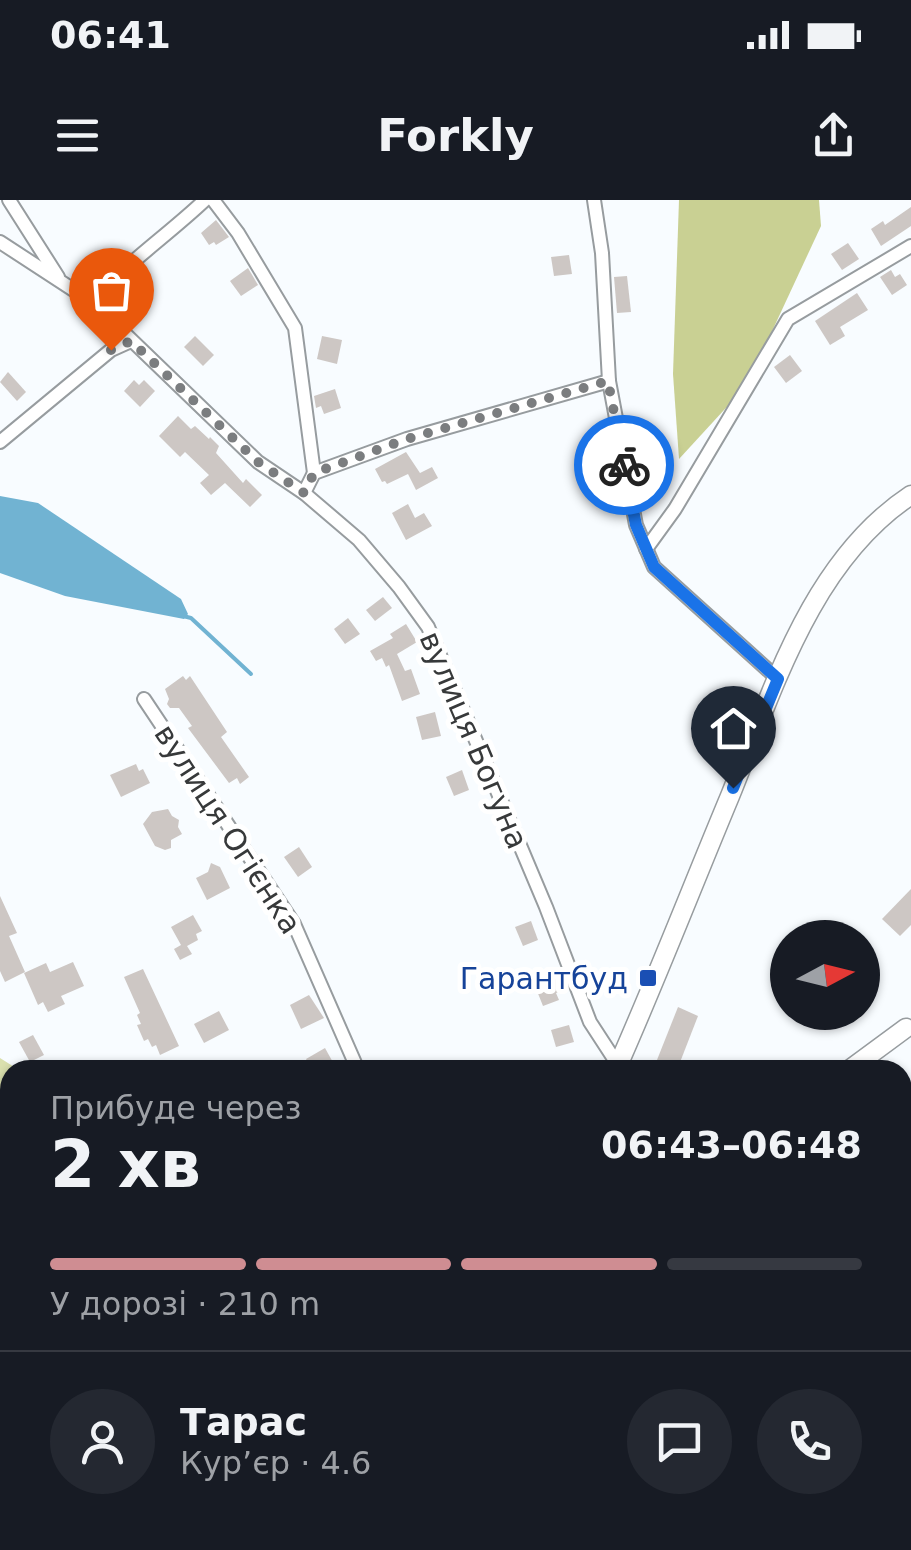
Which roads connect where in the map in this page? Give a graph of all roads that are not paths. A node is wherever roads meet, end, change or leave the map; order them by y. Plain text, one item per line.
1 (9, 200) edge
2 (205, 200) edge
3 (213, 200) edge
4 (594, 200) edge
5 (0, 242) edge
6 (911, 246) edge
7 (62, 284) junction
8 (92, 302) junction
9 (131, 341) junction
10 (608, 381) junction
11 (0, 442) edge
12 (314, 473) junction
13 (304, 493) junction
14 (911, 495) edge
15 (646, 549) junction
16 (778, 679) junction
17 (144, 699) dead end
18 (909, 1029) edge
19 (354, 1060) edge
20 (612, 1060) edge
21 (620, 1060) edge
22 (864, 1060) edge

1 - 7 street
2 - 8 street
3 - 12 street
4 - 10 street
5 - 7 street, вулиця Богуна
6 - 15 street
7 - 8 street, вулиця Богуна
8 - 9 street, вулиця Богуна
9 - 11 street
9 - 13 street, вулиця Богуна
10 - 12 street
10 - 15 street
12 - 13 street
13 - 20 street, вулиця Богуна
14 - 16 street
15 - 16 street
16 - 21 street
17 - 19 street, вулиця Огієнка
18 - 22 street

